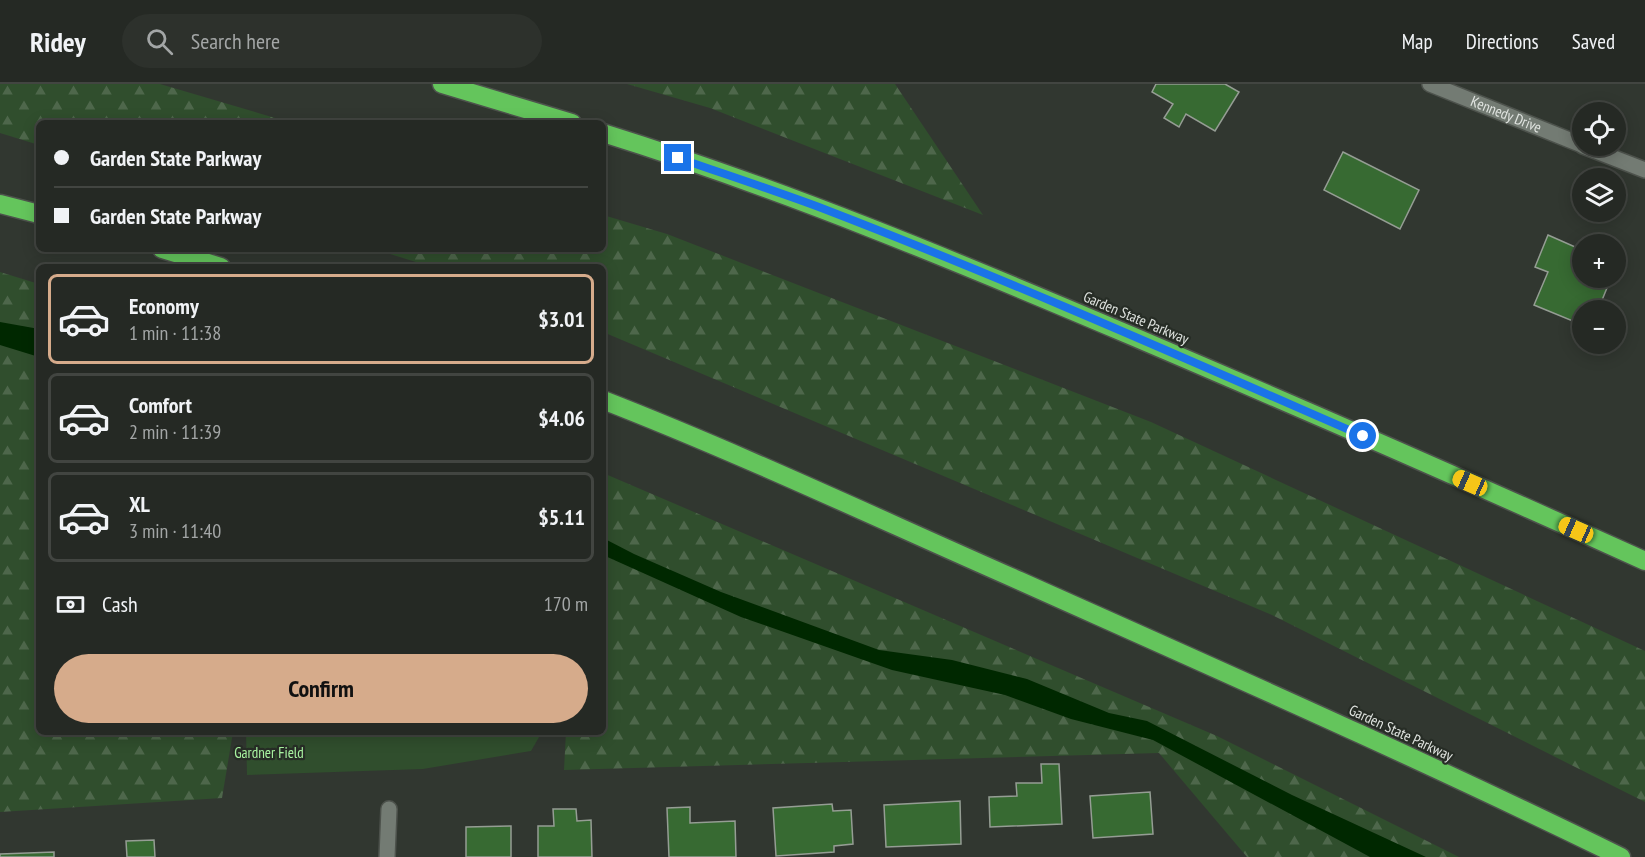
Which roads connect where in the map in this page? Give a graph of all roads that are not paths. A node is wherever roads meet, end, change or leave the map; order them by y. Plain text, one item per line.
1 (442, 84) edge
2 (1430, 84) edge
3 (562, 120) edge
4 (606, 133) edge
5 (1572, 141) edge
6 (1610, 156) edge
7 (1645, 170) edge
8 (0, 204) edge
9 (36, 213) edge
10 (172, 252) edge
11 (212, 264) edge
12 (606, 401) edge
13 (1645, 561) edge
14 (389, 809) dead end
15 (387, 857) edge
16 (1621, 857) edge

1 - 3 highway
2 - 5 street, Kennedy Drive
4 - 13 highway, Garden State Parkway
6 - 7 street, Kennedy Drive
8 - 9 highway
10 - 11 highway
12 - 16 highway, Garden State Parkway
14 - 15 street

